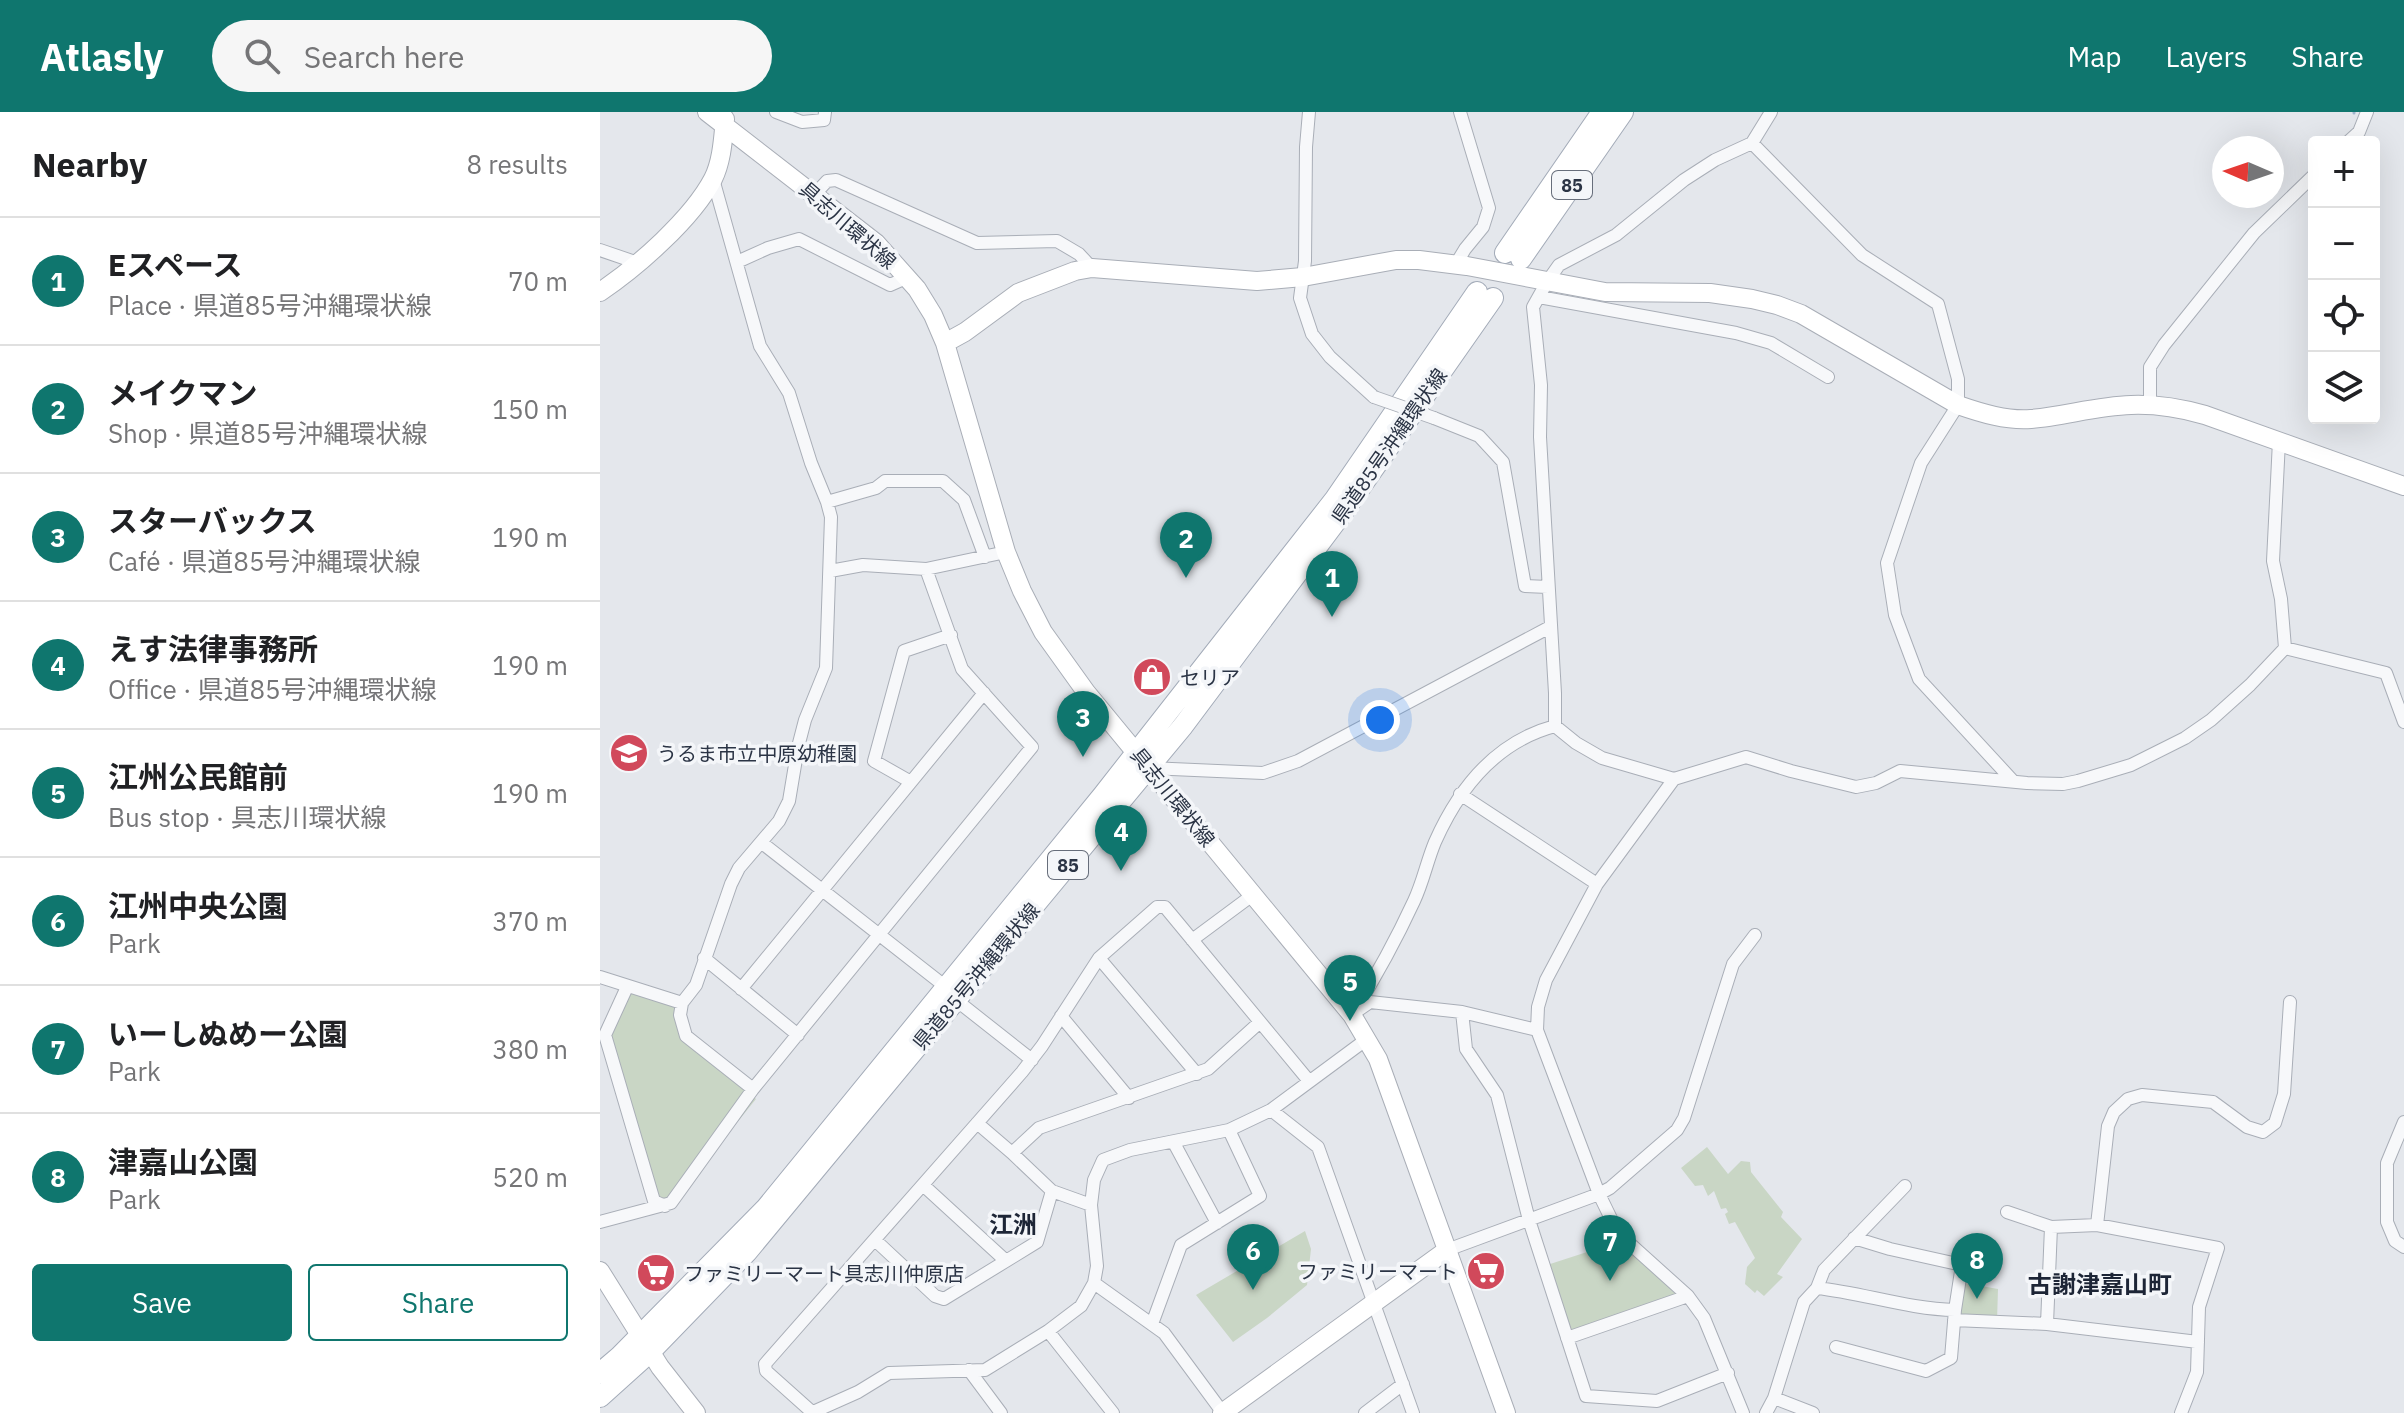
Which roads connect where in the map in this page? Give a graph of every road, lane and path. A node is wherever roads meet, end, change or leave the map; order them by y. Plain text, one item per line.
1 (707, 112) edge
2 (776, 112) edge
3 (825, 112) edge
4 (1309, 112) edge
5 (1460, 112) edge
6 (1602, 112) edge
7 (1623, 112) edge
8 (1771, 112) edge
9 (2367, 112) edge
10 (725, 119) edge
11 (2355, 136) edge
12 (1752, 143) junction
13 (713, 179) junction
14 (2308, 181) edge
15 (815, 194) junction
16 (600, 250) edge
17 (737, 262) junction
18 (638, 263) junction
19 (1456, 264) junction
20 (1092, 268) junction
21 (908, 277) junction
22 (1303, 277) junction
23 (1543, 289) junction
24 (600, 292) edge
25 (1485, 295) dead end
26 (945, 343) junction
27 (1828, 377) dead end
28 (1958, 405) junction
29 (2150, 405) junction
30 (2279, 441) junction
31 (2404, 486) edge
32 (827, 502) junction
33 (1006, 552) junction
34 (985, 557) junction
35 (926, 569) junction
36 (830, 571) junction
37 (1548, 587) junction
38 (1550, 627) junction
39 (951, 635) junction
40 (2285, 648) junction
41 (984, 693) junction
42 (2404, 722) edge
43 (1555, 726) junction
44 (1143, 760) junction
45 (1674, 779) junction
46 (2013, 781) junction
47 (911, 782) junction
48 (1460, 794) junction
49 (762, 843) junction
50 (1597, 884) junction
51 (822, 891) junction
52 (1254, 894) junction
53 (878, 935) junction
54 (1755, 935) dead end
55 (1192, 940) junction
56 (704, 958) junction
57 (1099, 958) junction
58 (600, 977) edge
59 (627, 987) junction
60 (741, 989) junction
61 (951, 993) junction
62 (2290, 1002) dead end
63 (682, 1003) junction
64 (1462, 1012) junction
65 (1352, 1015) junction
66 (1061, 1016) junction
67 (1260, 1022) junction
68 (1537, 1030) junction
69 (798, 1035) junction
70 (1367, 1039) junction
71 (1032, 1060) junction
72 (1197, 1074) junction
73 (1309, 1081) junction
74 (753, 1089) junction
75 (1129, 1098) junction
76 (1271, 1110) junction
77 (2404, 1122) edge
78 (977, 1123) junction
79 (1229, 1130) junction
80 (1174, 1143) junction
81 (1012, 1153) junction
82 (923, 1185) junction
83 (1905, 1186) dead end
84 (1052, 1191) junction
85 (1599, 1194) junction
86 (1091, 1205) junction
87 (665, 1206) junction
88 (2007, 1212) dead end
89 (1529, 1220) junction
90 (600, 1222) edge
91 (1217, 1223) junction
92 (2097, 1225) junction
93 (2051, 1227) junction
94 (1854, 1238) junction
95 (875, 1240) junction
96 (2404, 1247) edge
97 (1447, 1250) junction
98 (1006, 1261) junction
99 (600, 1271) edge
100 (1094, 1283) junction
101 (1817, 1288) junction
102 (1688, 1296) junction
103 (1375, 1303) junction
104 (1954, 1315) junction
105 (1152, 1324) junction
106 (2047, 1324) junction
107 (1048, 1331) junction
108 (1567, 1338) junction
109 (2198, 1342) junction
110 (645, 1344) junction
111 (1836, 1347) dead end
112 (969, 1370) junction
113 (600, 1373) edge
114 (1728, 1373) junction
115 (1403, 1384) junction
116 (600, 1397) edge
117 (1774, 1398) junction
118 (1657, 1407) edge
119 (1110, 1409) edge
120 (696, 1413) edge
121 (812, 1413) edge
122 (1001, 1413) edge
123 (1094, 1413) edge
124 (1223, 1413) edge
125 (1365, 1413) edge
126 (1413, 1413) edge
127 (1506, 1413) edge
128 (1743, 1413) edge
129 (1766, 1413) edge
130 (1813, 1413) edge
131 (2181, 1413) edge

1 - 10 street, 具志川環状線
2 - 3 street
4 - 22 street
5 - 19 street
6 - 7 main road, 85
8 - 12 street
9 - 11 street
10 - 13 street
10 - 15 street, 具志川環状線
12 - 23 street
12 - 28 street
13 - 17 street
13 - 18 street
14 - 29 street
15 - 20 street
15 - 21 street, 具志川環状線
16 - 18 street
17 - 21 street
17 - 32 street
18 - 24 street
19 - 22 street
19 - 23 street
20 - 22 street
20 - 26 street
21 - 26 street, 具志川環状線
22 - 37 street, bridge
23 - 27 street
23 - 28 street
23 - 37 street
25 - 44 main road, 県道85号沖縄環状線 / 85
26 - 33 street, 具志川環状線
28 - 29 street
28 - 46 street
29 - 30 street
30 - 31 street
30 - 40 street
32 - 34 street
32 - 36 street
33 - 34 street
33 - 44 street, 具志川環状線
34 - 35 street
35 - 36 street
35 - 39 street
36 - 49 street
37 - 38 street
38 - 43 street
38 - 44 street
39 - 41 street
39 - 47 street
40 - 42 street
40 - 46 street
41 - 47 street
41 - 53 street
43 - 45 street
43 - 48 street
44 - 52 street, 具志川環状線
44 - 61 main road, 県道85号沖縄環状線 / 85
45 - 46 street
45 - 50 street
47 - 51 street
48 - 50 street
48 - 65 street
49 - 51 street
49 - 56 street
50 - 68 street
51 - 53 street
51 - 60 street
52 - 55 street
52 - 65 street, 具志川環状線
53 - 61 street
53 - 69 street
54 - 85 street
55 - 57 street
55 - 67 street
56 - 60 street
56 - 63 street
57 - 66 street
57 - 72 street
58 - 59 street
59 - 63 street
59 - 87 street
60 - 69 street
61 - 71 street
61 - 110 main road, 県道85号沖縄環状線 / 85
62 - 92 street
63 - 74 street
64 - 65 street
64 - 68 street
64 - 89 street
65 - 70 street, 具志川環状線
66 - 71 street
66 - 75 street
67 - 72 street
67 - 73 street
68 - 85 street
69 - 74 street
70 - 73 street
70 - 97 street, 具志川環状線
71 - 78 street
72 - 75 street
73 - 76 street
74 - 87 street
75 - 81 street
76 - 79 street
76 - 103 street
77 - 96 street
78 - 81 street
78 - 82 street
79 - 80 street
79 - 91 street
80 - 86 street
80 - 91 street
81 - 84 street
82 - 95 street
82 - 98 street
83 - 94 street
84 - 86 street
84 - 98 street
85 - 89 street
85 - 102 street
86 - 100 street
87 - 90 street
88 - 93 street
89 - 97 street
89 - 108 street
91 - 105 street
92 - 93 street
92 - 109 street
93 - 106 street
94 - 101 street
94 - 104 street
95 - 98 street
95 - 121 street
97 - 103 street
97 - 127 street, 具志川環状線
99 - 110 street
100 - 105 street
100 - 107 street
101 - 104 street
101 - 117 street
102 - 108 street
102 - 114 street
103 - 115 street
103 - 124 street
104 - 106 street
104 - 111 street
105 - 124 street
106 - 109 street
107 - 112 street
107 - 119 street
108 - 118 street
109 - 131 street
110 - 113 main road, 県道85号沖縄環状線 / 85
110 - 116 main road, 県道85号沖縄環状線 / 85
110 - 120 street
112 - 121 street
112 - 122 street
114 - 118 street
114 - 128 street
115 - 125 street
115 - 126 street
117 - 129 street
117 - 130 street
119 - 123 street

